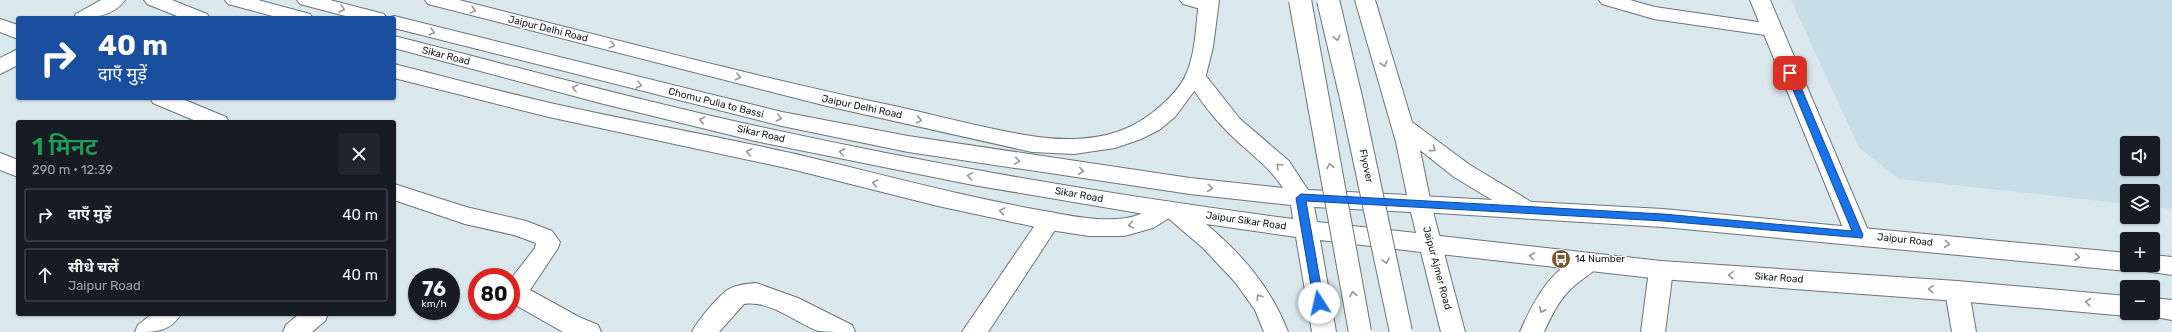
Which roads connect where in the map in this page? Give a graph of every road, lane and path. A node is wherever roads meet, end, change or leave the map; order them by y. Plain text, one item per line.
1 (115, 0) edge
2 (154, 0) edge
3 (235, 0) edge
4 (307, 0) edge
5 (435, 0) edge
6 (1300, 0) edge
7 (1328, 0) edge
8 (1365, 0) edge
9 (1609, 0) edge
10 (1760, 0) edge
11 (1202, 2) edge
12 (87, 16) edge
13 (195, 16) edge
14 (295, 16) edge
15 (369, 16) edge
16 (396, 22) edge
17 (0, 25) edge
18 (1772, 30) junction
19 (16, 32) edge
20 (396, 43) edge
21 (16, 57) edge
22 (0, 66) edge
23 (396, 71) edge
24 (1195, 76) junction
25 (165, 100) edge
26 (213, 120) edge
27 (1401, 125) junction
28 (0, 161) edge
29 (16, 168) edge
30 (396, 193) edge
31 (1301, 198) junction
32 (1420, 204) junction
33 (1132, 205) joint
34 (1524, 209) junction
35 (1170, 210) junction
36 (1050, 221) junction
37 (1307, 229) junction
38 (1858, 235) junction
39 (1431, 244) junction
40 (2120, 261) edge
41 (1588, 263) junction
42 (2160, 265) edge
43 (2172, 266) edge
44 (1661, 270) junction
45 (1957, 291) junction
46 (2120, 305) edge
47 (2160, 309) edge
48 (2172, 310) edge
49 (166, 316) edge
50 (314, 316) edge
51 (146, 332) edge
52 (295, 332) edge
53 (589, 332) edge
54 (704, 332) edge
55 (843, 332) edge
56 (974, 332) edge
57 (1276, 332) edge
58 (1324, 332) edge
59 (1360, 332) edge
60 (1401, 332) edge
61 (1453, 332) edge
62 (1532, 332) edge
63 (1653, 332) edge
64 (1964, 332) edge

1 - 12 main road
2 - 13 main road
3 - 14 main road
4 -> 15 main road
5 -> 24 main road, Jaipur Delhi Road
59 -> 6 main road, bridge
7 -> 60 main road, Flyover, bridge
8 -> 27 main road, Jaipur Ajmer Road
9 - 18 main road
10 - 18 main road
11 - 24 main road, Jaipur Delhi Road
16 -> 31 main road, Chomu Pulia to Bassi
17 - 19 main road
18 - 38 main road
33 -> 20 main road, Sikar Road
21 - 22 main road
36 -> 23 main road
31 -> 24 main road
25 - 26 main road
27 - 32 main road, Jaipur Ajmer Road
27 -> 34 main road
28 - 29 main road
30 - 53 main road
31 - 32 main road, Jaipur Road
31 - 37 main road
32 - 34 main road, Jaipur Road
32 - 39 main road, Jaipur Ajmer Road
33 - 35 main road, Jaipur Sikar Road
34 - 38 main road, Jaipur Road
35 -> 36 main road
35 - 37 main road, Jaipur Sikar Road
57 -> 35 main road
36 - 56 main road
37 - 39 main road, Jaipur Sikar Road
37 - 58 main road
38 -> 40 main road, Jaipur Road
41 -> 39 main road, Sikar Road
39 - 61 main road, Jaipur Ajmer Road
41 - 44 main road, Sikar Road
41 -> 62 main road
42 - 43 main road
45 -> 44 main road, Sikar Road
44 - 63 main road
46 -> 45 main road, Sikar Road
45 - 64 main road
47 - 48 main road
49 - 51 main road
50 - 52 main road
54 - 55 main road

